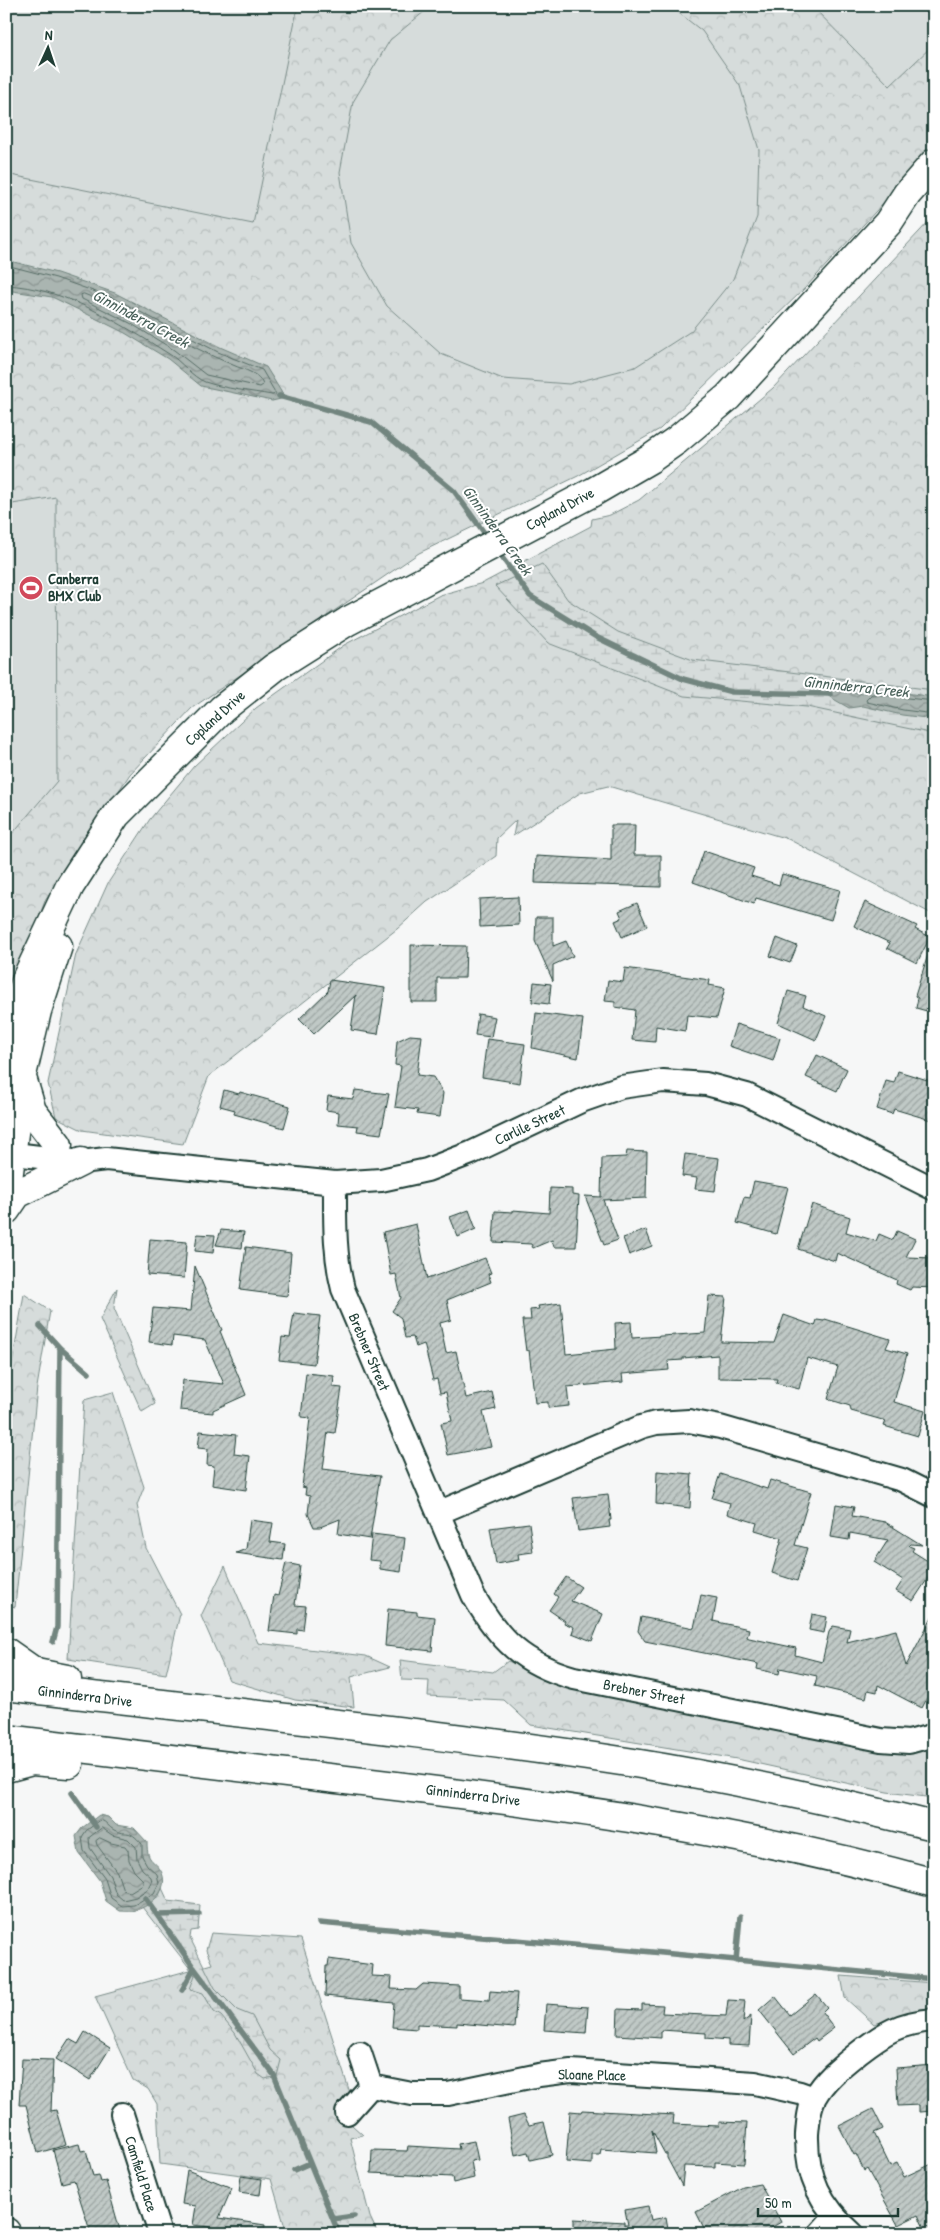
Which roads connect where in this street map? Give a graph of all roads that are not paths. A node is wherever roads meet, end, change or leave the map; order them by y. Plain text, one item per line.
1 (934, 163) edge
2 (934, 186) edge
3 (888, 223) junction
4 (122, 819) junction
5 (6, 1040) edge
6 (22, 1075) junction
7 (58, 1145) junction
8 (9, 1149) edge
9 (94, 1160) junction
10 (335, 1183) junction
11 (934, 1189) edge
12 (6, 1195) edge
13 (6, 1210) edge
14 (934, 1496) edge
15 (438, 1513) junction
16 (6, 1652) edge
17 (6, 1686) edge
18 (170, 1702) junction
19 (934, 1735) edge
20 (6, 1739) edge
21 (162, 1764) junction
22 (6, 1768) edge
23 (934, 1826) edge
24 (934, 1883) edge
25 (934, 2020) edge
26 (360, 2052) dead end
27 (371, 2086) junction
28 (814, 2098) junction
29 (347, 2113) dead end
30 (122, 2114) dead end
31 (834, 2217) junction
32 (160, 2234) edge
33 (819, 2234) edge
34 (853, 2234) edge

1 - 3 main road, Copland Drive
2 - 3 main road, Copland Drive
3 - 4 main road, Copland Drive
4 - 5 main road, Copland Drive
4 - 6 main road, Copland Drive
6 - 7 main road
6 - 8 main road, Copland Drive
7 - 8 street, Carlile Street
7 - 9 street, Carlile Street
8 - 9 street, Carlile Street
8 - 12 main road, Copland Drive
9 - 10 street, Carlile Street
9 - 13 main road
10 - 11 street, Carlile Street
10 - 15 street, Brebner Street
14 - 15 street
15 - 19 street, Brebner Street
16 - 18 main road
17 - 18 main road, Ginninderra Drive
18 - 23 main road
20 - 21 main road
21 - 22 main road
21 - 24 main road, Ginninderra Drive
25 - 28 street
26 - 27 street
27 - 28 street, Sloane Place
27 - 29 street
28 - 31 street
30 - 32 street, Camfield Place
31 - 33 street
31 - 34 street

